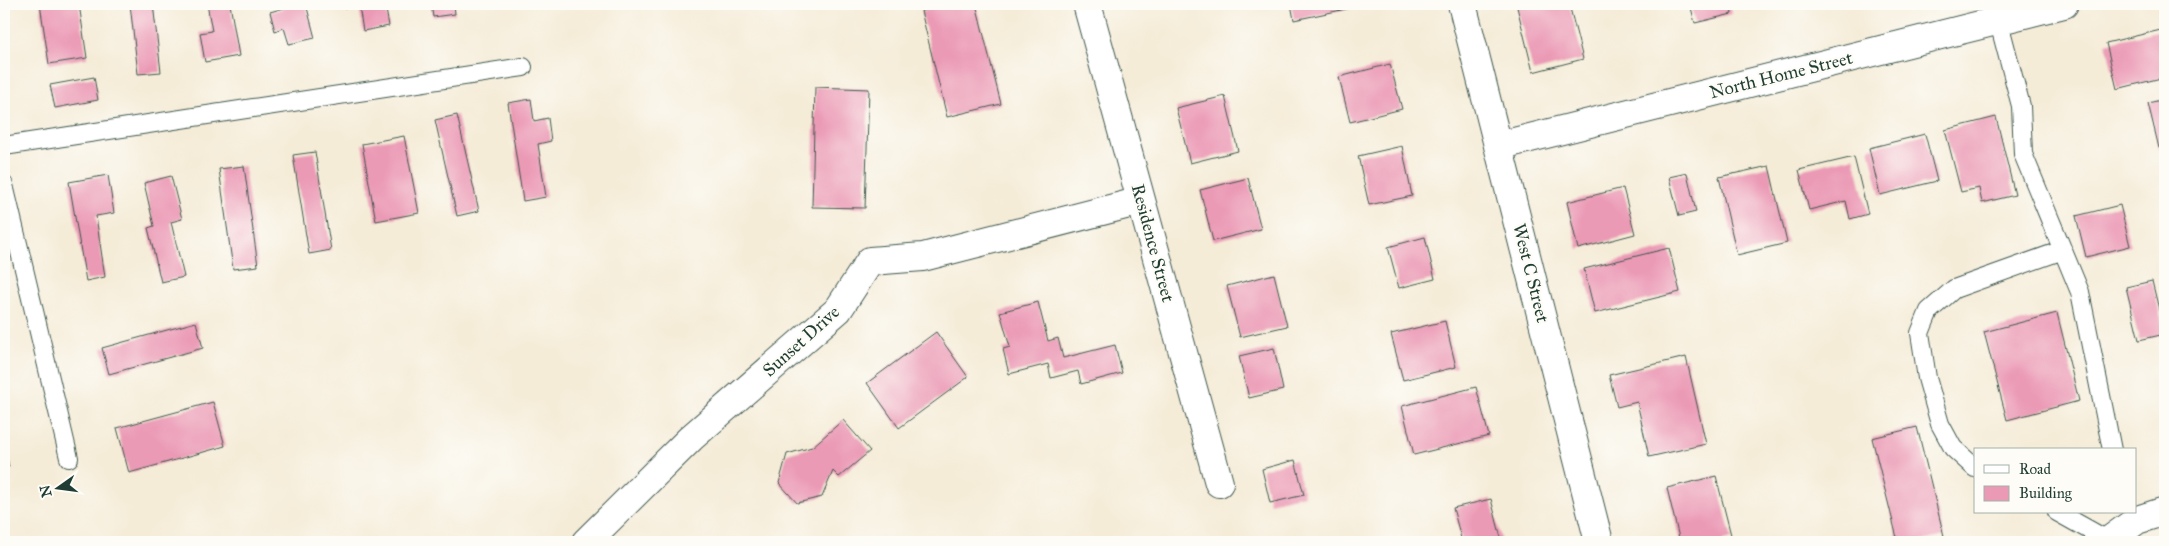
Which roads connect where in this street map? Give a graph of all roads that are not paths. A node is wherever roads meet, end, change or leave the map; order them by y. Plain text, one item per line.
1 (1087, 4) edge
2 (1462, 4) edge
3 (2064, 4) edge
4 (1996, 12) edge
5 (523, 67) dead end
6 (4, 146) edge
7 (1498, 146) junction
8 (4, 185) edge
9 (1141, 201) junction
10 (2063, 250) junction
11 (2112, 448) edge
12 (69, 458) dead end
13 (1974, 467) edge
14 (1219, 483) dead end
15 (2165, 511) edge
16 (2060, 514) edge
17 (2136, 516) edge
18 (586, 542) edge
19 (1599, 542) edge
20 (2108, 542) edge

1 - 9 street, Residence Street
2 - 7 street, West C Street
3 - 4 street, North Home Street
4 - 7 street, North Home Street
4 - 10 lane
5 - 6 lane
7 - 19 street, West C Street
8 - 12 lane
9 - 14 street, Residence Street
9 - 18 street, Sunset Drive
10 - 11 lane
10 - 13 lane
15 - 17 street
16 - 20 lane
17 - 20 street

